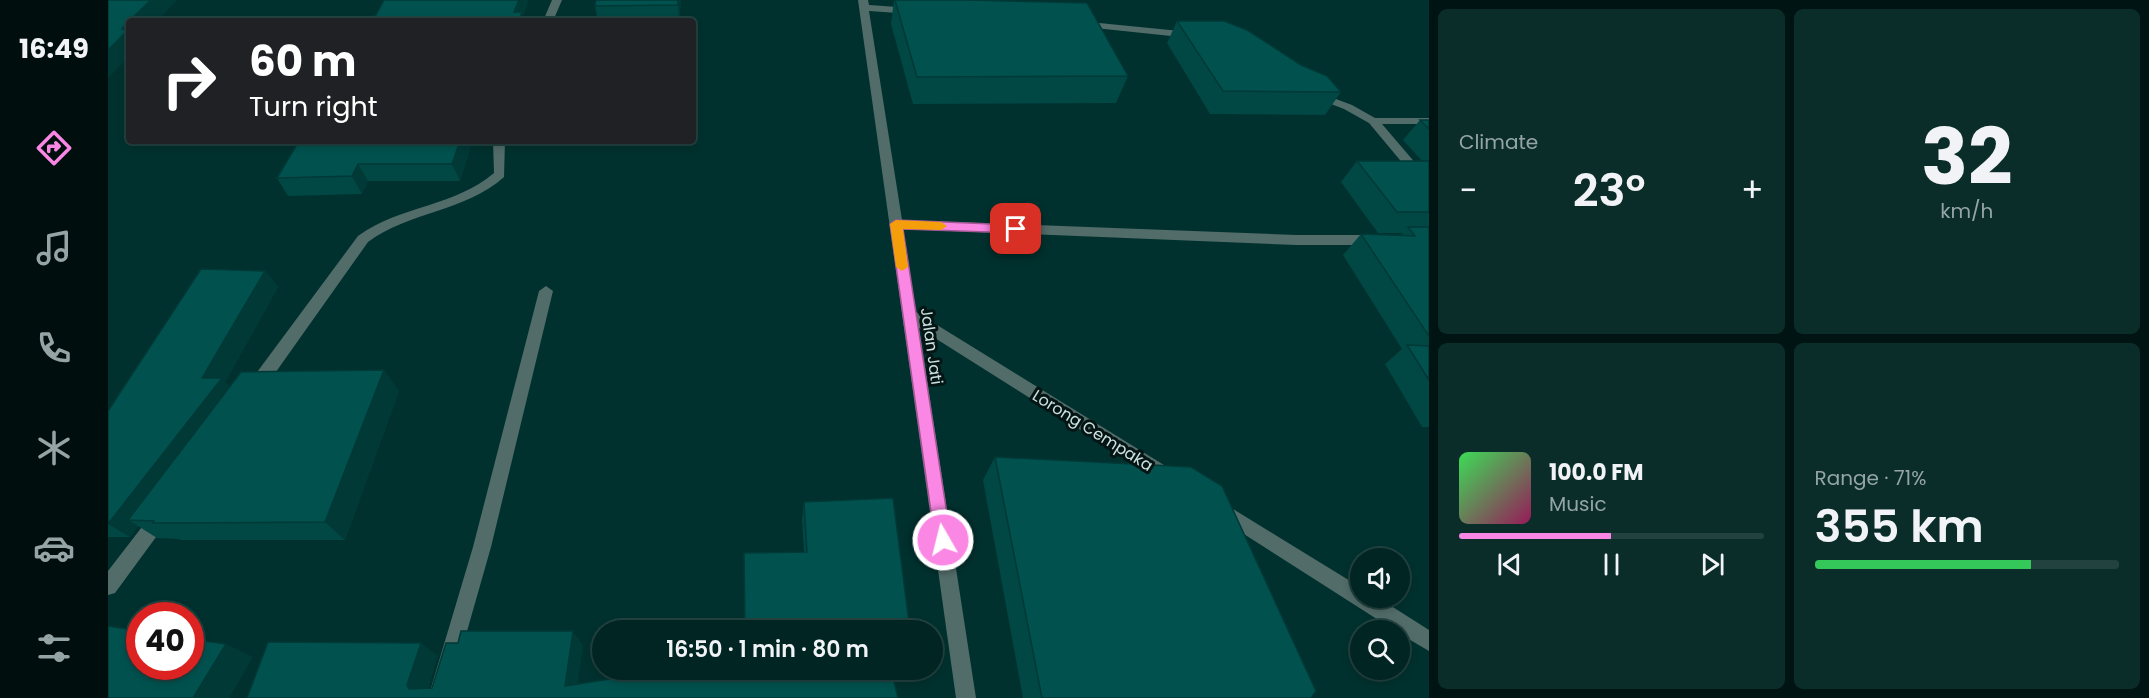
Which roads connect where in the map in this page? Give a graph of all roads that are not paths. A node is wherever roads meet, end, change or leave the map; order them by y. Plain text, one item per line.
1 (556, 0) edge
2 (863, 4) edge
3 (921, 12) edge
4 (549, 18) edge
5 (1068, 23) edge
6 (1199, 35) edge
7 (1307, 92) edge
8 (1373, 121) junction
9 (1429, 121) edge
10 (499, 144) edge
11 (1429, 187) edge
12 (896, 224) junction
13 (1385, 240) edge
14 (546, 291) dead end
15 (909, 315) junction
16 (243, 404) edge
17 (1180, 484) edge
18 (173, 500) edge
19 (1210, 503) edge
20 (108, 586) edge
21 (1429, 641) edge
22 (438, 698) edge
23 (966, 698) edge

1 - 4 street
2 - 3 street
2 - 12 street, Jalan Jati
5 - 6 street
7 - 8 street
8 - 9 street
8 - 11 street
10 - 16 street
12 - 13 street
12 - 15 street, Jalan Jati
14 - 22 street
15 - 17 street, Lorong Cempaka
15 - 23 street, Jalan Jati
18 - 20 street
19 - 21 street

